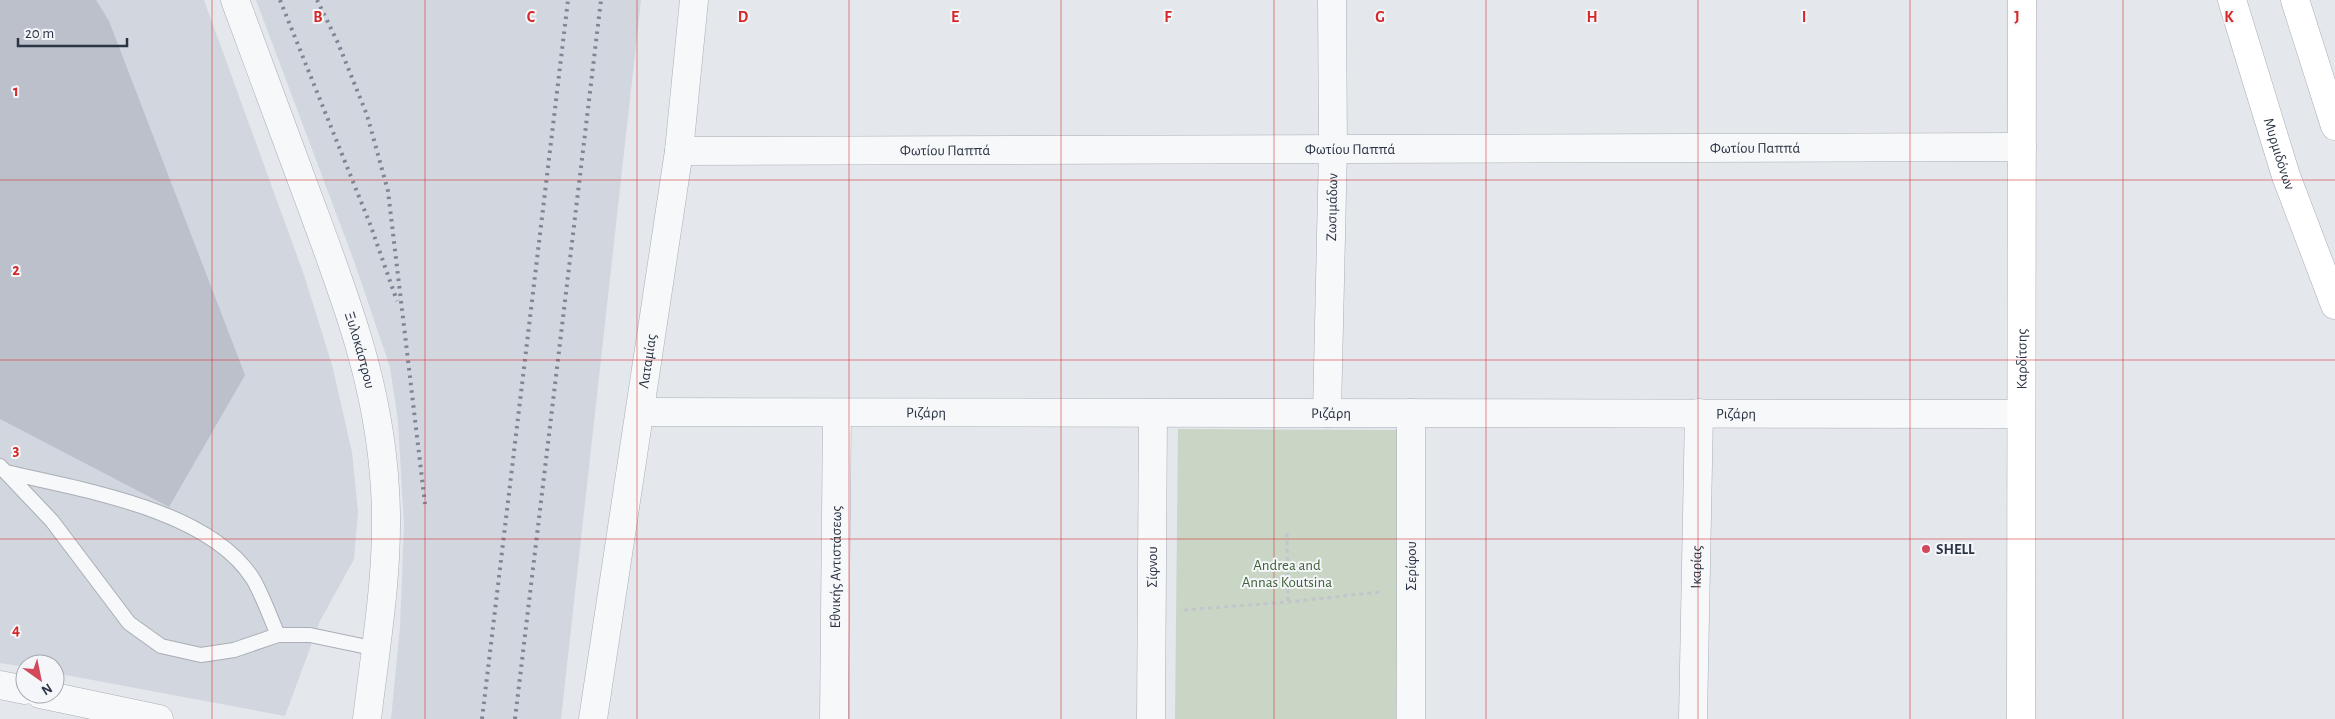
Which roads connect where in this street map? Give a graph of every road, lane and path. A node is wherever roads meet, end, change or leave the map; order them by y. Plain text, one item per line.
1 (235, 0) edge
2 (694, 0) edge
3 (1332, 0) edge
4 (2022, 0) edge
5 (2232, 0) edge
6 (2295, 0) edge
7 (2335, 126) edge
8 (2022, 147) junction
9 (1333, 149) junction
10 (679, 151) junction
11 (2335, 305) edge
12 (641, 412) junction
13 (837, 413) junction
14 (1153, 413) junction
15 (1327, 413) junction
16 (1411, 413) junction
17 (1699, 413) junction
18 (2020, 414) junction
19 (3, 469) edge
20 (1287, 533) dead end
21 (1388, 591) dead end
22 (1288, 602) junction
23 (1176, 610) dead end
24 (278, 635) junction
25 (377, 649) junction
26 (0, 685) edge
27 (15, 688) edge
28 (65, 699) edge
29 (159, 719) edge
30 (368, 719) edge
31 (592, 719) edge
32 (834, 719) edge
33 (1151, 719) edge
34 (1412, 719) edge
35 (1693, 719) edge
36 (2022, 719) edge

1 - 25 street, Ξυλοκάστρου
2 - 10 street, Λαταμίας
3 - 9 street, Ζωσιμάδων
4 - 8 main road, Καρδίτσης
5 - 11 main road, Μυρμιδόνων
6 - 7 main road
8 - 9 street, Φωτίου Παππά
8 - 18 main road, Καρδίτσης
9 - 10 street, Φωτίου Παππά
9 - 15 street, Ζωσιμάδων
10 - 12 street, Λαταμίας
12 - 13 street, Ριζάρη
12 - 31 street, Λαταμίας
13 - 14 street, Ριζάρη
13 - 32 street, Εθνικής Αντιστάσεως
14 - 15 street, Ριζάρη
14 - 33 street, Σίφνου
15 - 16 street, Ριζάρη
16 - 17 street, Ριζάρη
16 - 34 street, Σερίφου
17 - 18 street, Ριζάρη
17 - 35 street, Ικαρίας
18 - 36 main road, Καρδίτσης
19 - 24 lane
19 - 24 lane
20 - 22 path
21 - 22 path
22 - 23 path
24 - 25 lane
25 - 30 street, Ξυλοκάστρου
26 - 27 street
28 - 29 street

